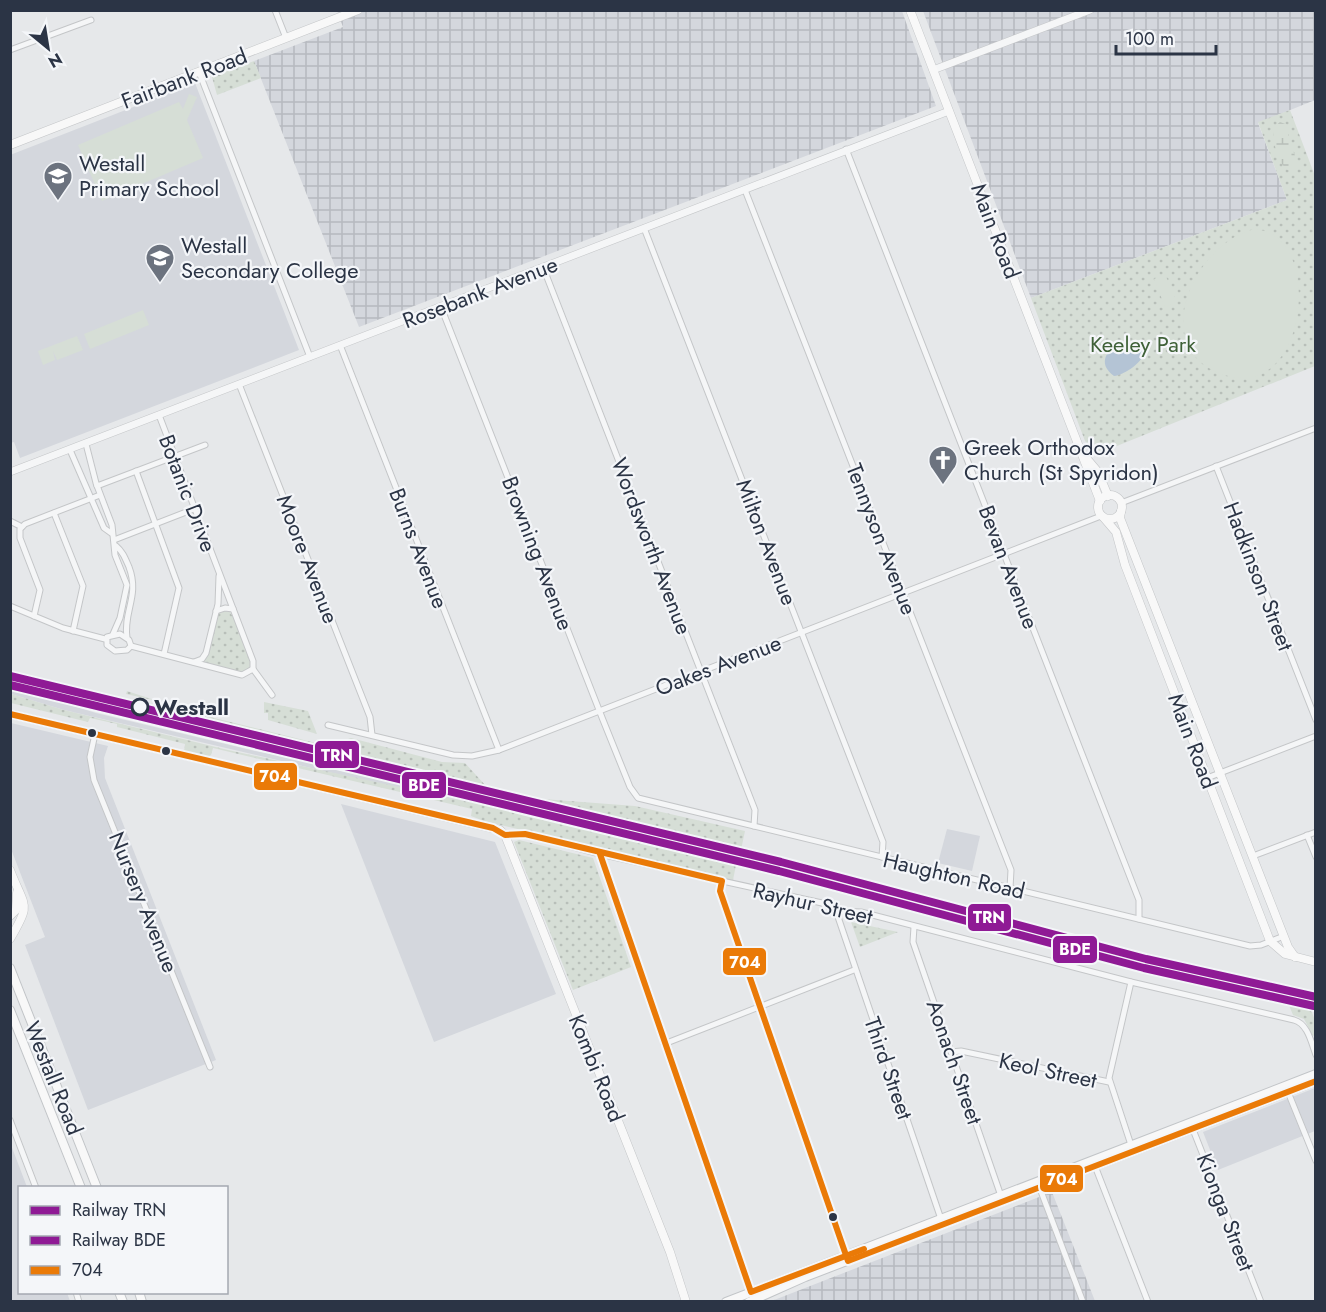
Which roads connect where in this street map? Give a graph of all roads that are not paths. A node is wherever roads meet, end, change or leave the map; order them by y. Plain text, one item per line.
1 (275, 10) edge
2 (358, 10) edge
3 (910, 10) edge
4 (1090, 10) edge
5 (91, 20) dead end
6 (286, 38) junction
7 (10, 50) edge
8 (933, 70) junction
9 (199, 72) junction
10 (949, 111) junction
11 (10, 145) edge
12 (846, 149) junction
13 (745, 190) junction
14 (644, 228) junction
15 (543, 267) junction
16 (441, 307) junction
17 (340, 345) junction
18 (310, 357) junction
19 (239, 384) junction
20 (159, 415) junction
21 (1316, 428) edge
22 (86, 444) junction
23 (205, 445) dead end
24 (70, 450) junction
25 (1081, 452) junction
26 (174, 456) junction
27 (1216, 466) junction
28 (136, 471) junction
29 (10, 472) edge
30 (97, 486) junction
31 (100, 495) junction
32 (1108, 496) junction
33 (93, 498) junction
34 (1100, 501) junction
35 (1121, 507) junction
36 (194, 509) junction
37 (54, 513) junction
38 (1102, 517) junction
39 (10, 521) edge
40 (156, 524) junction
41 (22, 526) junction
42 (111, 533) junction
43 (115, 543) junction
44 (1004, 553) junction
45 (218, 571) junction
46 (903, 593) junction
47 (10, 606) edge
48 (233, 609) junction
49 (216, 611) junction
50 (34, 616) junction
51 (73, 631) junction
52 (802, 633) junction
53 (113, 634) junction
54 (127, 638) junction
55 (105, 639) junction
56 (131, 646) junction
57 (1172, 650) junction
58 (164, 654) junction
59 (1159, 655) junction
60 (194, 662) junction
61 (253, 669) junction
62 (701, 672) junction
63 (272, 695) dead end
64 (600, 711) junction
65 (10, 714) edge
66 (1316, 720) edge
67 (327, 725) dead end
68 (94, 734) junction
69 (372, 735) junction
70 (1316, 736) edge
71 (499, 750) junction
72 (1220, 773) junction
73 (1207, 778) junction
74 (638, 798) joint
75 (1239, 822) junction
76 (753, 826) junction
77 (1226, 827) junction
78 (1316, 832) edge
79 (505, 835) junction
80 (1307, 836) junction
81 (600, 854) junction
82 (1252, 856) junction
83 (882, 857) junction
84 (1316, 857) edge
85 (10, 870) edge
86 (14, 880) junction
87 (722, 881) junction
88 (1010, 888) junction
89 (836, 911) junction
90 (10, 916) edge
91 (1139, 919) junction
92 (914, 927) junction
93 (1284, 936) junction
94 (10, 939) edge
95 (1270, 942) junction
96 (1296, 959) junction
97 (1316, 962) edge
98 (10, 968) edge
99 (854, 970) junction
100 (1131, 982) junction
101 (759, 1007) junction
102 (10, 1010) edge
103 (664, 1044) junction
104 (951, 1052) junction
105 (1316, 1055) edge
106 (210, 1067) dead end
107 (1316, 1074) edge
108 (1316, 1081) edge
109 (1109, 1082) junction
110 (1288, 1092) junction
111 (10, 1120) edge
112 (1192, 1125) junction
113 (1132, 1148) junction
114 (1316, 1161) edge
115 (1095, 1166) junction
116 (1038, 1185) junction
117 (35, 1186) edge
118 (80, 1186) edge
119 (96, 1186) edge
120 (1001, 1196) junction
121 (942, 1222) junction
122 (847, 1258) junction
123 (751, 1297) edge
124 (686, 1302) edge
125 (726, 1302) edge
126 (1083, 1302) edge
127 (1148, 1302) edge
128 (1261, 1302) edge

1 - 6 street
2 - 6 main road, Fairbank Road
3 - 8 main road, Main Road
4 - 8 street
5 - 7 street
6 - 9 main road, Fairbank Road
8 - 10 main road, Main Road
9 - 11 main road, Fairbank Road
9 - 18 street
10 - 12 street, Rosebank Avenue
10 - 25 main road, Main Road
12 - 13 street, Rosebank Avenue
12 - 44 street, Bevan Avenue
13 - 14 street, Rosebank Avenue
13 - 46 street, Tennyson Avenue
14 - 15 street, Rosebank Avenue
14 - 52 street, Milton Avenue
15 - 16 street, Rosebank Avenue
15 - 62 street, Wordsworth Avenue
16 - 17 street, Rosebank Avenue
16 - 64 street, Browning Avenue
17 - 18 street, Rosebank Avenue
17 - 71 street, Burns Avenue
18 - 19 street, Rosebank Avenue
19 - 20 street, Rosebank Avenue
19 - 69 street, Moore Avenue
20 - 22 street, Rosebank Avenue
20 - 26 street, Botanic Drive
21 - 27 street
22 - 24 street, Rosebank Avenue
22 - 30 street
23 - 26 street
24 - 29 street, Rosebank Avenue
24 - 33 street
25 - 32 main road, Main Road
25 - 34 main road, Main Road
26 - 28 street
26 - 36 street, Botanic Drive
27 - 35 street
27 - 66 street, Hadkinson Street
28 - 30 street
28 - 40 street
30 - 31 street
31 - 33 street
31 - 42 street
32 - 34 main road
32 - 35 main road
33 - 37 street
33 - 42 street
34 - 38 main road
35 - 38 main road
35 - 57 main road, Main Road
36 - 40 street
36 - 45 street, Botanic Drive
37 - 41 street
37 - 51 street
38 - 44 street, Oakes Avenue
38 - 59 main road, Main Road
39 - 41 street
40 - 43 street
40 - 58 street
41 - 50 street
42 - 43 street
43 - 53 street
43 - 54 street
44 - 46 street, Oakes Avenue
44 - 91 street, Bevan Avenue
45 - 48 street, Botanic Drive
45 - 49 street, Botanic Drive
46 - 52 street, Oakes Avenue
46 - 88 street, Tennyson Avenue
47 - 50 street
48 - 49 street
48 - 61 street, Botanic Drive
49 - 60 street, Botanic Drive
50 - 51 street
51 - 55 street
52 - 62 street, Oakes Avenue
52 - 83 street, Milton Avenue
53 - 54 street
53 - 55 street
54 - 56 street
55 - 56 street
56 - 58 street
57 - 59 main road
57 - 72 main road, Main Road
58 - 60 street
59 - 73 main road, Main Road
60 - 61 street
61 - 63 street, Botanic Drive
62 - 64 street, Oakes Avenue
62 - 76 street, Wordsworth Avenue
64 - 71 street, Oakes Avenue
64 - 74 street, Browning Avenue
65 - 68 main road, Rayhur Street
67 - 69 street, Oakes Avenue
68 - 79 main road, Rayhur Street
68 - 106 street, Nursery Avenue
69 - 71 street, Oakes Avenue
70 - 72 street
72 - 73 street
72 - 75 main road, Main Road
73 - 77 main road, Main Road
74 - 76 street, Haughton Road
75 - 77 main road
75 - 82 main road, Main Road
76 - 83 street, Haughton Road
77 - 95 main road, Main Road
78 - 80 street
79 - 81 street, Rayhur Street
79 - 124 main road, Kombi Road
80 - 82 street
80 - 84 street
81 - 87 street, Rayhur Street
81 - 103 street
82 - 93 main road, Main Road
83 - 88 street, Haughton Road
85 - 86 main road
86 - 90 main road
86 - 94 main road
87 - 89 street, Rayhur Street
87 - 101 street
88 - 91 street, Haughton Road
89 - 92 street, Rayhur Street
89 - 99 street, Third Street
91 - 95 street, Haughton Road
92 - 100 street, Rayhur Street
92 - 104 street, Aonach Street
93 - 95 street, Haughton Road
93 - 96 main road
95 - 96 main road
96 - 97 main road
98 - 119 main road, Westall Road
99 - 101 street
99 - 121 street, Third Street
100 - 105 street, Rayhur Street
100 - 109 street
101 - 103 street
101 - 122 street
102 - 118 main road, Westall Road
103 - 123 street
104 - 109 street, Keol Street
104 - 120 street, Aonach Street
107 - 112 main road
108 - 110 main road
109 - 113 street
110 - 112 main road
110 - 114 street
111 - 117 street
112 - 113 main road
112 - 128 street, Kionga Street
113 - 115 main road
113 - 116 main road
115 - 116 main road
115 - 127 street
116 - 120 main road
116 - 121 main road
116 - 126 street
120 - 121 main road
121 - 122 main road
122 - 123 main road
123 - 125 main road

